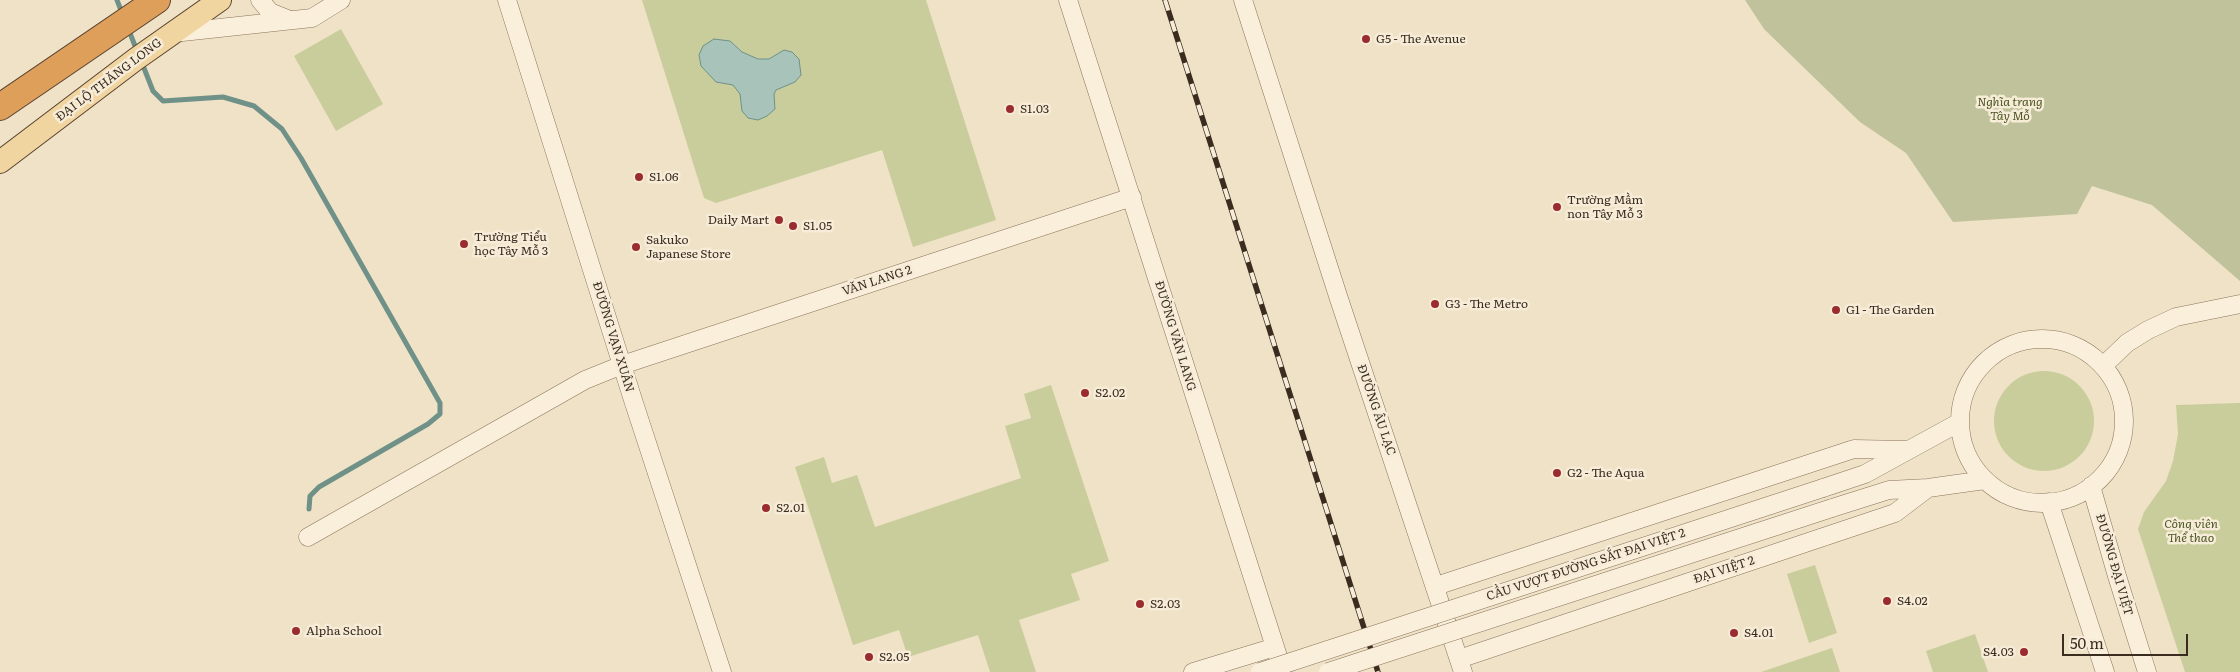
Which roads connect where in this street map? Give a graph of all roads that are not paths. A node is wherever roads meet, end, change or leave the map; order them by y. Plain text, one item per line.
1 (157, 0) edge
2 (220, 0) edge
3 (260, 0) edge
4 (341, 0) edge
5 (507, 0) edge
6 (1068, 0) edge
7 (1243, 0) edge
8 (293, 21) junction
9 (169, 35) junction
10 (0, 106) edge
11 (0, 162) edge
12 (1132, 197) junction
13 (2240, 304) edge
14 (622, 364) junction
15 (2103, 366) junction
16 (1960, 422) junction
17 (1907, 450) junction
18 (1985, 480) junction
19 (2091, 486) junction
20 (1928, 488) junction
21 (2049, 502) junction
22 (308, 537) dead end
23 (1436, 586) junction
24 (1275, 647) junction
25 (1461, 665) edge
26 (722, 672) edge
27 (1193, 672) edge
28 (1260, 672) edge
29 (1283, 672) edge
30 (1328, 672) edge
31 (2105, 672) edge
32 (2147, 672) edge

1 - 10 highway
2 - 9 main road, ĐẠI LỘ THĂNG LONG
3 - 8 street
4 - 8 street
5 - 14 street, ĐƯỜNG VẠN XUÂN
6 - 12 street, ĐƯỜNG VĂN LANG
7 - 23 street, ĐƯỜNG ÂU LẠC
8 - 9 street
9 - 11 main road, ĐẠI LỘ THĂNG LONG
12 - 14 street, VĂN LANG 2
12 - 24 street, ĐƯỜNG VĂN LANG
13 - 15 street
14 - 22 street, VĂN LANG 2
14 - 26 street, ĐƯỜNG VẠN XUÂN
15 - 16 street
15 - 19 street
16 - 17 street
16 - 18 street
17 - 23 street
17 - 28 street, CẦU VƯỢT ĐƯỜNG SẮT ĐẠI VIỆT 2, bridge
18 - 20 street, ĐẠI VIỆT 2
18 - 21 street
19 - 21 street
19 - 32 street, ĐƯỜNG ĐẠI VIỆT
20 - 25 street, ĐẠI VIỆT 2
20 - 30 street, CẦU VƯỢT ĐƯỜNG SẮT ĐẠI VIỆT 2, bridge
21 - 31 street
23 - 25 street, ĐƯỜNG ÂU LẠC
24 - 27 street
24 - 29 street, ĐƯỜNG VĂN LANG

